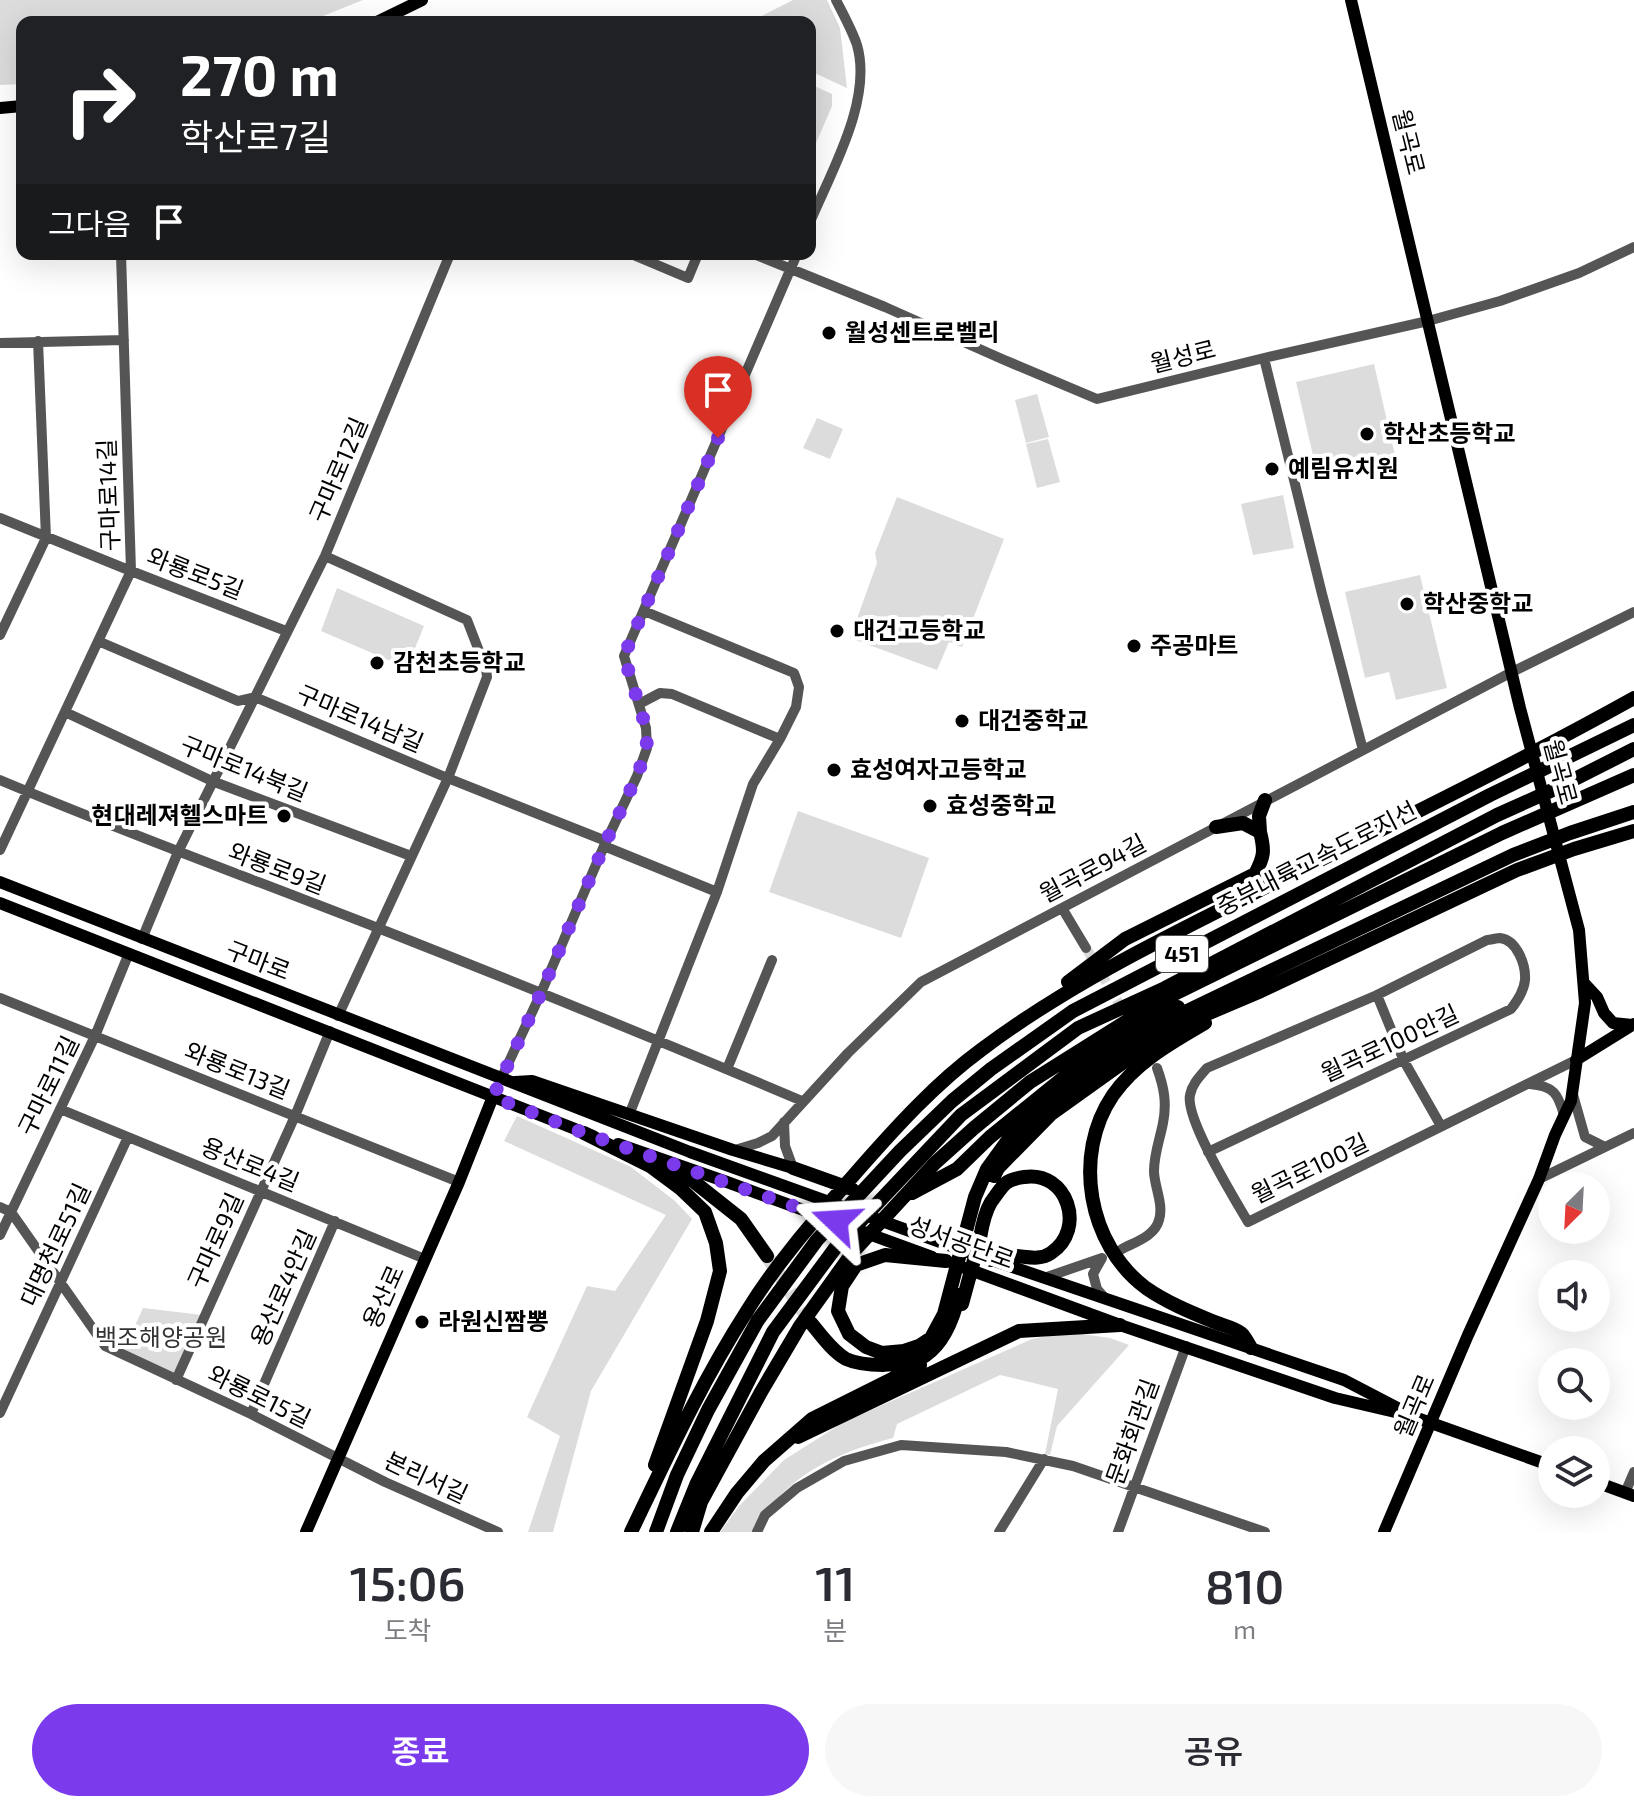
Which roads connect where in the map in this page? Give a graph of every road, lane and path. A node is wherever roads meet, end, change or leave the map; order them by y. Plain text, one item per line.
1 (422, 0) edge
2 (836, 0) edge
3 (1351, 0) edge
4 (389, 16) edge
5 (816, 207) edge
6 (1634, 247) edge
7 (121, 260) edge
8 (448, 260) edge
9 (645, 260) edge
10 (696, 260) edge
11 (768, 260) edge
12 (794, 260) edge
13 (790, 269) junction
14 (1428, 321) junction
15 (124, 340) junction
16 (38, 341) junction
17 (0, 343) edge
18 (1264, 358) junction
19 (0, 518) edge
20 (46, 538) junction
21 (325, 556) junction
22 (131, 571) junction
23 (644, 611) junction
24 (1634, 612) edge
25 (286, 631) junction
26 (0, 635) edge
27 (98, 641) junction
28 (1512, 672) junction
29 (255, 697) junction
30 (1634, 698) edge
31 (639, 704) junction
32 (65, 712) junction
33 (1634, 725) edge
34 (780, 739) junction
35 (1634, 749) edge
36 (1363, 750) junction
37 (1634, 775) edge
38 (448, 778) junction
39 (0, 780) edge
40 (212, 781) junction
41 (29, 792) junction
42 (1265, 800) junction
43 (1634, 812) edge
44 (1216, 827) junction
45 (1634, 831) edge
46 (1260, 832) junction
47 (605, 844) junction
48 (0, 850) edge
49 (178, 852) junction
50 (411, 856) junction
51 (0, 882) edge
52 (717, 892) junction
53 (0, 903) edge
54 (1062, 908) junction
55 (378, 928) junction
56 (1500, 938) joint
57 (142, 939) junction
58 (1086, 948) tunnel mouth
59 (129, 953) junction
60 (772, 960) dead end
61 (1275, 970) junction
62 (1584, 983) junction
63 (1261, 991) junction
64 (541, 993) junction
65 (1377, 995) junction
66 (0, 998) edge
67 (338, 1016) junction
68 (1633, 1025) edge
69 (330, 1031) junction
70 (95, 1036) junction
71 (658, 1041) junction
72 (980, 1051) junction
73 (1576, 1060) junction
74 (1404, 1061) junction
75 (1157, 1068) dead end
76 (727, 1069) junction
77 (505, 1081) junction
78 (1528, 1084) junction
79 (1572, 1091) junction
80 (493, 1097) junction
81 (802, 1101) junction
82 (60, 1109) junction
83 (629, 1115) junction
84 (1564, 1115) junction
85 (295, 1116) junction
86 (784, 1122) junction
87 (1441, 1126) junction
88 (584, 1133) junction
89 (1634, 1133) edge
90 (128, 1137) junction
91 (1605, 1147) junction
92 (733, 1150) junction
93 (1208, 1152) junction
94 (650, 1166) junction
95 (793, 1168) junction
96 (1542, 1172) edge
97 (1553, 1172) edge
98 (1538, 1181) edge
99 (459, 1182) junction
100 (261, 1191) junction
101 (0, 1207) edge
102 (11, 1212) junction
103 (335, 1221) junction
104 (975, 1229) junction
105 (0, 1235) edge
106 (810, 1236) junction
107 (1122, 1249) dead end
108 (767, 1256) tunnel mouth
109 (425, 1259) junction
110 (991, 1260) junction
111 (946, 1261) junction
112 (1044, 1278) junction
113 (61, 1283) junction
114 (960, 1288) junction
115 (1110, 1301) junction
116 (811, 1323) tunnel mouth
117 (1120, 1325) junction
118 (1186, 1346) junction
119 (1251, 1348) junction
120 (176, 1380) junction
121 (5, 1392) edge
122 (0, 1413) edge
123 (251, 1414) junction
124 (1417, 1418) junction
125 (1431, 1423) junction
126 (784, 1444) junction
127 (338, 1458) junction
128 (1044, 1459) junction
129 (1538, 1461) edge
130 (1634, 1472) edge
131 (1134, 1486) junction
132 (1610, 1487) edge
133 (1630, 1494) edge
134 (306, 1532) edge
135 (498, 1532) edge
136 (631, 1532) edge
137 (656, 1532) edge
138 (677, 1532) edge
139 (692, 1532) edge
140 (711, 1532) edge
141 (757, 1532) edge
142 (999, 1532) edge
143 (1118, 1532) edge
144 (1265, 1532) edge
145 (1384, 1532) edge

1 - 4 main road
2 - 5 street
3 - 14 main road, 월곡로
6 - 14 street, 월성로
7 - 15 street, 구마로14길
8 - 21 street, 구마로12길
9 - 10 street
11 - 13 street, 월성로
12 - 13 street
13 - 18 street, 월성로
13 - 23 street
14 - 18 street, 월성로
14 - 28 main road, 월곡로
15 - 16 street
15 - 22 street, 구마로14길
16 - 17 street
16 - 20 street
18 - 36 street
19 - 20 street, 와룡로5길
20 - 22 street, 와룡로5길
20 - 26 street
21 - 25 street, 구마로12길
21 - 38 street
22 - 25 street, 와룡로5길
22 - 27 street, 구마로14길
23 - 31 street
23 - 34 street
24 - 28 street, 월곡로94길
25 - 29 street, 구마로12길
27 - 29 street, 구마로14남길
27 - 32 street, 구마로14길
28 - 36 street, 월곡로94길
28 - 62 main road, 월곡로
29 - 38 street, 구마로14남길
29 - 40 street, 구마로12길
30 - 72 highway
31 - 34 street
31 - 47 street
32 - 40 street, 구마로14북길
32 - 41 street, 구마로14길
33 - 106 highway, 중부내륙고속도로지선 / 451
34 - 52 street
35 - 138 highway, 중부내륙고속도로지선 / 451
36 - 42 street, 월곡로94길
37 - 139 highway
38 - 47 street, 구마로14남길
38 - 50 street
39 - 41 street, 와룡로9길
40 - 49 street, 구마로12길
40 - 50 street, 구마로14북길
41 - 48 street, 구마로14길
41 - 49 street, 와룡로9길
42 - 44 street, 월곡로94길
42 - 46 highway
43 - 61 highway
44 - 46 highway
44 - 54 street, 월곡로94길
45 - 63 highway
46 - 72 highway
47 - 52 street, 구마로14남길
47 - 64 street
49 - 55 street, 와룡로9길
49 - 57 street, 구마로12길
50 - 55 street
51 - 57 main road, 구마로
52 - 71 street
53 - 59 main road, 구마로
54 - 58 street
54 - 81 street, 월곡로94길
55 - 64 street, 와룡로9길
55 - 67 street
56 - 65 street, 월곡로100길
56 - 74 street, 월곡로100안길
57 - 67 main road, 구마로
59 - 69 main road, 구마로
59 - 70 street, 구마로11길
60 - 76 street
61 - 95 highway
61 - 104 highway
62 - 68 main road
62 - 73 main road, 월곡로
63 - 104 highway
63 - 119 highway
64 - 71 street, 와룡로9길
64 - 77 street
65 - 74 street
65 - 93 street, 월곡로100길
66 - 70 street, 와룡로13길
67 - 77 main road, 구마로
68 - 73 main road
69 - 80 main road, 구마로
69 - 85 street, 구마로9길
70 - 82 street, 구마로11길
70 - 85 street, 와룡로13길
71 - 76 street, 와룡로9길
71 - 83 street
72 - 106 highway
73 - 78 street, 월곡로100길
73 - 79 main road, 월곡로
74 - 87 street
74 - 93 street, 월곡로100안길
75 - 107 street
76 - 81 street, 와룡로9길
77 - 80 main road, 용산로
77 - 83 main road
77 - 110 main road, 성서공단로
78 - 84 street
78 - 87 street, 월곡로100길
79 - 84 main road, 월곡로
79 - 91 street
80 - 88 main road, 성서공단로
80 - 99 main road, 용산로
81 - 86 street, 월곡로94길
82 - 90 street, 용산로4길
82 - 102 street, 구마로11길
83 - 92 main road
84 - 96 main road, 월곡로
85 - 99 street, 와룡로13길
85 - 100 street, 구마로9길
86 - 92 street, 월곡로94길
86 - 95 street
87 - 93 street, 월곡로100길
88 - 94 highway
88 - 111 main road, 성서공단로
89 - 91 street
90 - 100 street, 용산로4길
90 - 113 street, 대명천로51길
91 - 97 street
92 - 95 main road
94 - 108 highway
94 - 136 highway
98 - 125 main road, 월곡로
99 - 109 main road, 용산로
100 - 103 street, 용산로4길
100 - 120 street, 구마로9길
101 - 102 street
102 - 105 street, 구마로11길
102 - 113 street, 와룡로15길
103 - 109 street, 용산로4길
103 - 123 street, 용산로4안길
104 - 110 highway
104 - 114 highway
106 - 136 highway
106 - 137 highway, 중부내륙고속도로지선 / 451
109 - 127 main road, 용산로
110 - 112 main road, 성서공단로
111 - 114 highway
111 - 117 main road, 성서공단로
112 - 115 main road, 성서공단로
112 - 115 street
113 - 120 street, 와룡로15길
113 - 121 street, 대명천로51길
114 - 116 highway
114 - 126 highway
115 - 119 main road, 성서공단로
117 - 118 main road, 성서공단로
117 - 126 highway
118 - 124 main road, 성서공단로
118 - 131 street, 문화회관길
119 - 124 main road, 성서공단로
120 - 123 street, 와룡로15길
121 - 122 street, 대명천로51길
123 - 127 street, 와룡로15길
124 - 125 main road, 성서공단로
125 - 129 main road, 성서공단로
125 - 145 main road, 월곡로
126 - 140 highway
127 - 134 main road, 용산로
127 - 135 street, 본리서길
128 - 131 street
128 - 141 street
128 - 142 street
130 - 133 street
131 - 143 street, 문화회관길
131 - 144 street
132 - 133 main road

